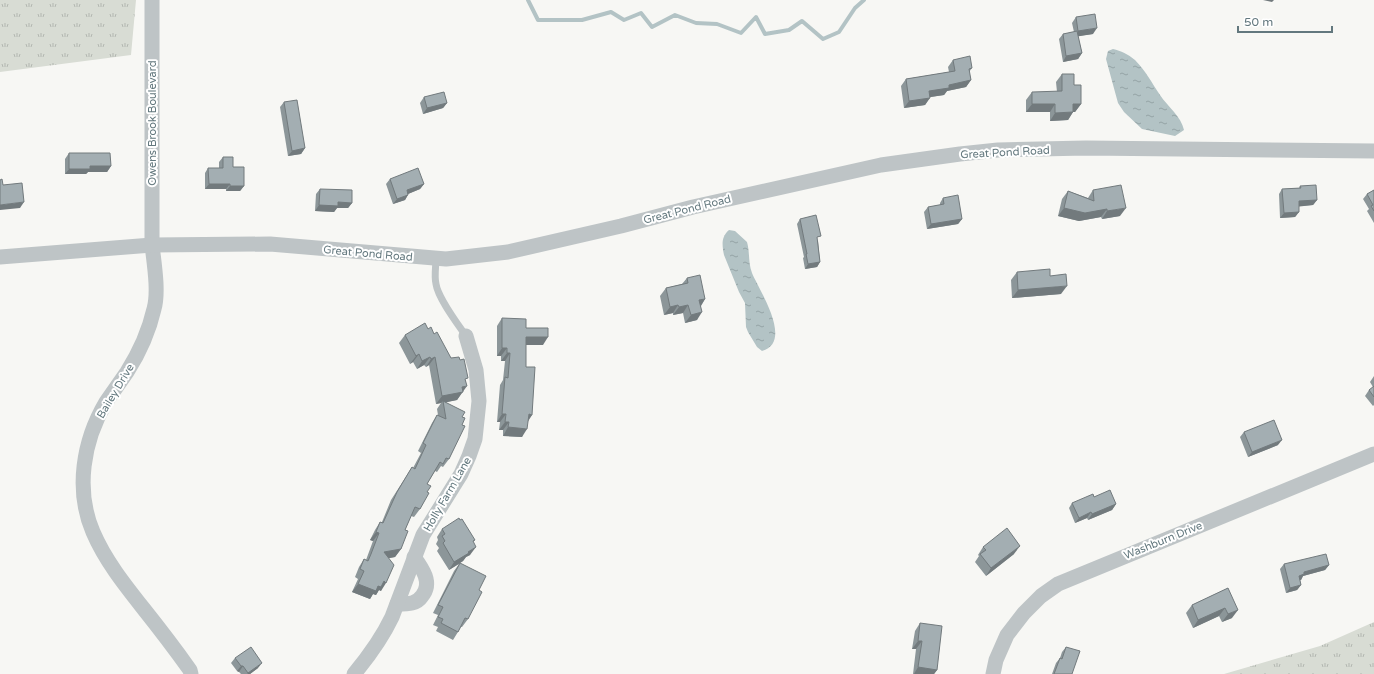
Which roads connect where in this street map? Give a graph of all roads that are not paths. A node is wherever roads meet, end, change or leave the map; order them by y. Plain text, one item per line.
1 (152, 0) edge
2 (1374, 151) edge
3 (152, 245) junction
4 (0, 257) edge
5 (436, 258) junction
6 (466, 336) joint
7 (1374, 454) edge
8 (414, 557) junction
9 (397, 604) junction
10 (191, 674) edge
11 (354, 674) edge
12 (993, 674) edge

1 - 3 street, Owens Brook Boulevard
2 - 5 street, Great Pond Road
3 - 4 street, Great Pond Road
3 - 5 street, Great Pond Road
3 - 10 street, Bailey Drive
5 - 6 lane
6 - 8 street, Holly Farm Lane
7 - 12 street, Washburn Drive
8 - 9 street, Holly Farm Lane
8 - 9 street
9 - 11 street, Holly Farm Lane

